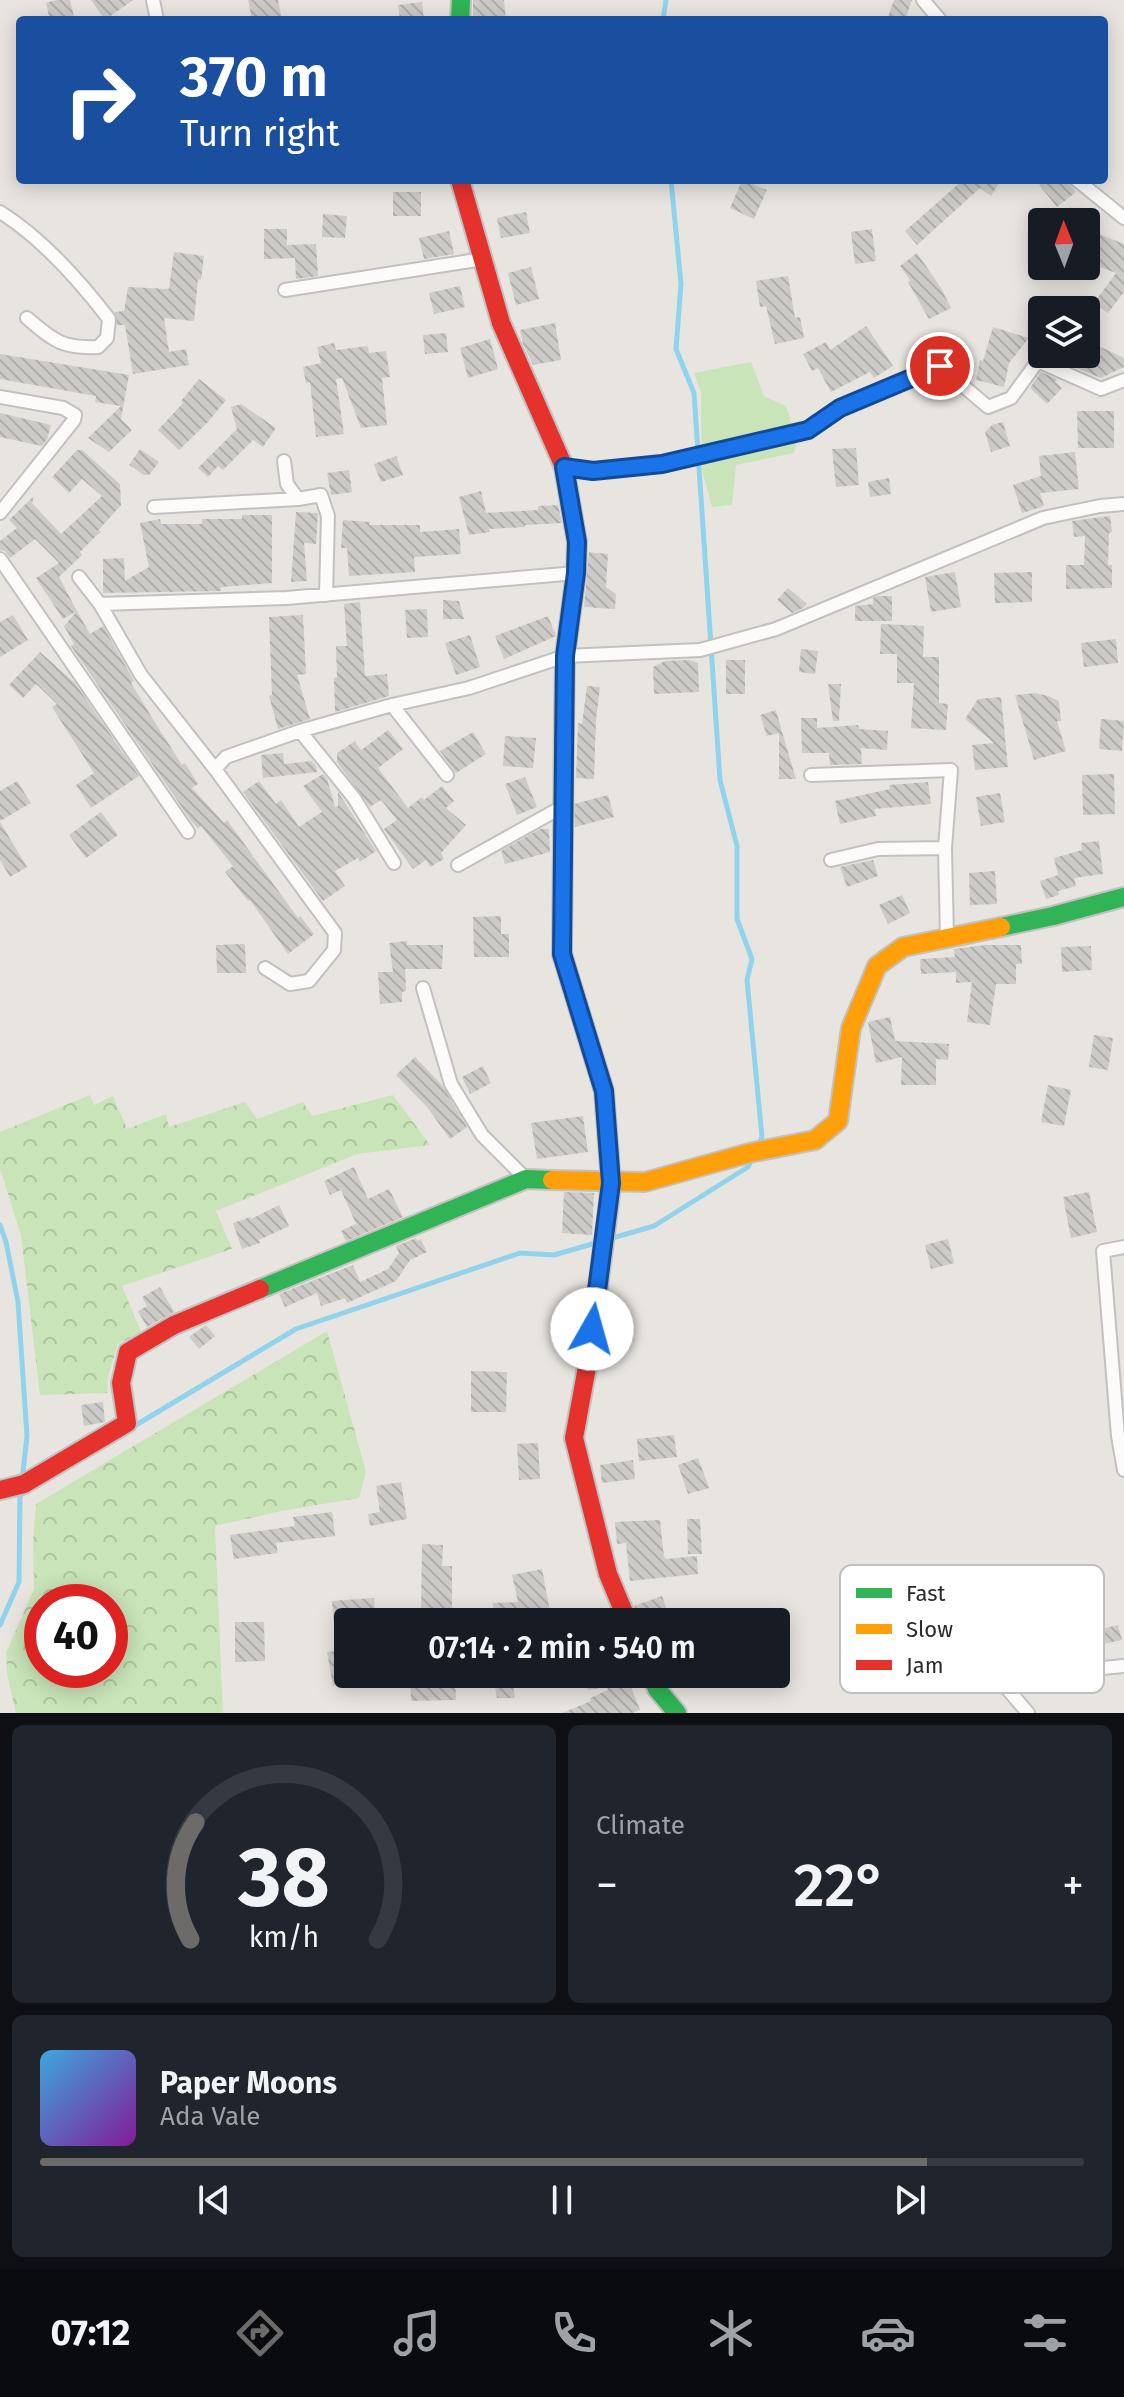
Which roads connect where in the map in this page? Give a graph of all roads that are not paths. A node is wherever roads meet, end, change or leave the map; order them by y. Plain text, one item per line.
1 (923, 0) edge
2 (937, 16) edge
3 (461, 184) edge
4 (1082, 184) edge
5 (0, 212) edge
6 (1124, 218) edge
7 (483, 259) junction
8 (285, 290) dead end
9 (27, 318) dead end
10 (1124, 380) edge
11 (0, 397) edge
12 (284, 461) dead end
13 (564, 467) junction
14 (298, 499) junction
15 (1124, 504) edge
16 (154, 507) dead end
17 (0, 513) edge
18 (0, 559) edge
19 (576, 573) junction
20 (79, 577) dead end
21 (326, 595) junction
22 (100, 604) junction
23 (565, 656) junction
24 (392, 705) junction
25 (300, 731) junction
26 (215, 769) junction
27 (447, 775) dead end
28 (811, 775) dead end
29 (562, 807) junction
30 (188, 832) dead end
31 (945, 848) junction
32 (831, 860) dead end
33 (394, 863) dead end
34 (458, 865) dead end
35 (1124, 897) edge
36 (947, 938) junction
37 (265, 968) dead end
38 (423, 988) dead end
39 (526, 1179) junction
40 (611, 1183) junction
41 (1124, 1247) edge
42 (1124, 1470) edge
43 (0, 1490) edge
44 (622, 1608) edge
45 (1124, 1666) edge
46 (1104, 1668) edge
47 (657, 1688) edge
48 (1011, 1693) edge
49 (677, 1713) edge
50 (1028, 1713) edge

1 - 2 street
3 - 7 street
4 - 6 street
5 - 9 street
7 - 8 street
7 - 13 street
10 - 13 street
11 - 17 street
12 - 14 street
13 - 19 street
14 - 16 street
14 - 21 street
15 - 23 street
18 - 30 street
19 - 21 street
19 - 23 street
20 - 22 street
21 - 22 street
22 - 26 street
23 - 24 street
23 - 29 street
24 - 25 street
24 - 27 street
25 - 26 street
25 - 33 street
26 - 37 street
28 - 31 street
29 - 34 street
29 - 40 street
31 - 32 street
31 - 36 street
35 - 36 street
36 - 40 street
38 - 39 street
39 - 40 street
39 - 43 street
40 - 44 street
41 - 42 street
45 - 46 street
47 - 49 street
48 - 50 street

